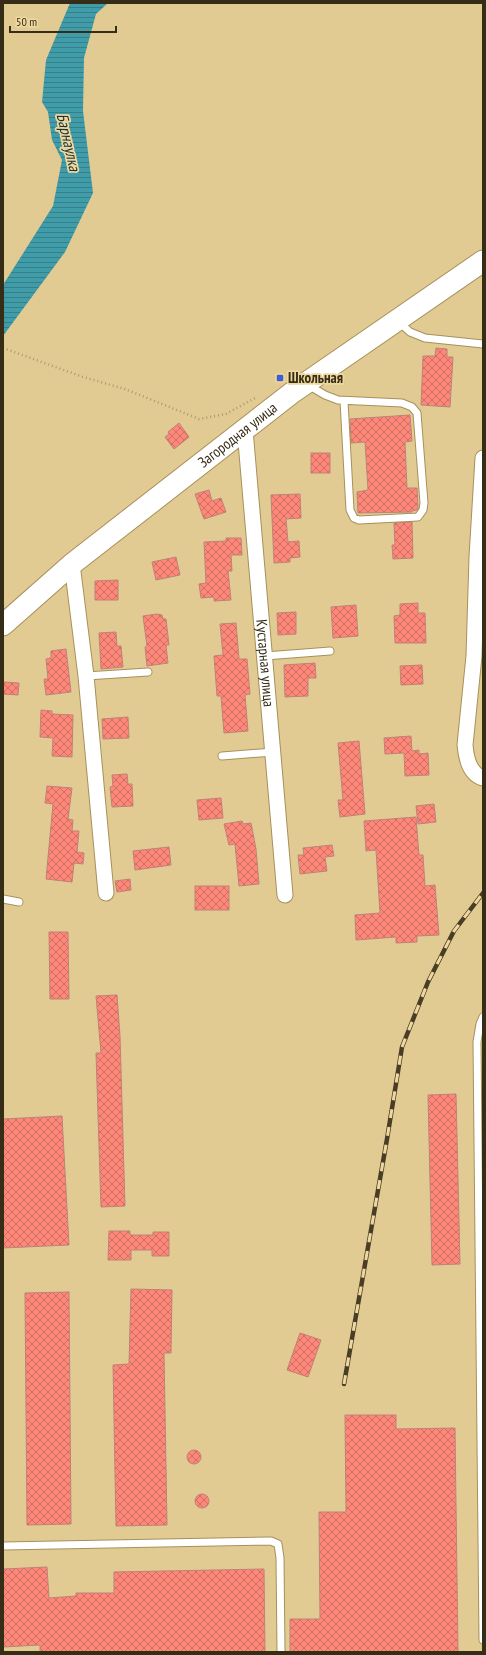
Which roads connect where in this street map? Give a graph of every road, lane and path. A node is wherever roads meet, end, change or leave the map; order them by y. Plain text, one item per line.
1 (483, 261) edge
2 (396, 320) junction
3 (483, 344) edge
4 (3, 348) edge
5 (331, 366) junction
6 (306, 384) junction
7 (345, 385) dead end
8 (258, 396) dead end
9 (344, 401) junction
10 (245, 430) junction
11 (483, 458) edge
12 (72, 564) junction
13 (3, 625) edge
14 (330, 651) dead end
15 (264, 656) junction
16 (148, 672) dead end
17 (86, 676) junction
18 (273, 752) junction
19 (222, 756) dead end
20 (478, 774) edge
21 (106, 893) dead end
22 (285, 895) dead end
23 (3, 899) edge
24 (19, 902) dead end
25 (483, 1017) edge
26 (3, 1546) edge
27 (483, 1640) edge
28 (281, 1652) edge

1 - 2 main road, Загородная улица
2 - 3 lane
2 - 5 main road, Загородная улица
4 - 8 path
5 - 6 main road, Загородная улица
5 - 7 path
6 - 9 lane
6 - 10 main road, Загородная улица
9 - 9 lane
10 - 12 main road, Загородная улица
10 - 15 street, Кустарная улица
11 - 20 street
12 - 13 main road, Загородная улица
12 - 17 street
14 - 15 lane
15 - 18 street, Кустарная улица
16 - 17 lane
17 - 21 street
18 - 19 lane
18 - 22 street, Кустарная улица
23 - 24 lane
25 - 27 lane
26 - 28 lane

